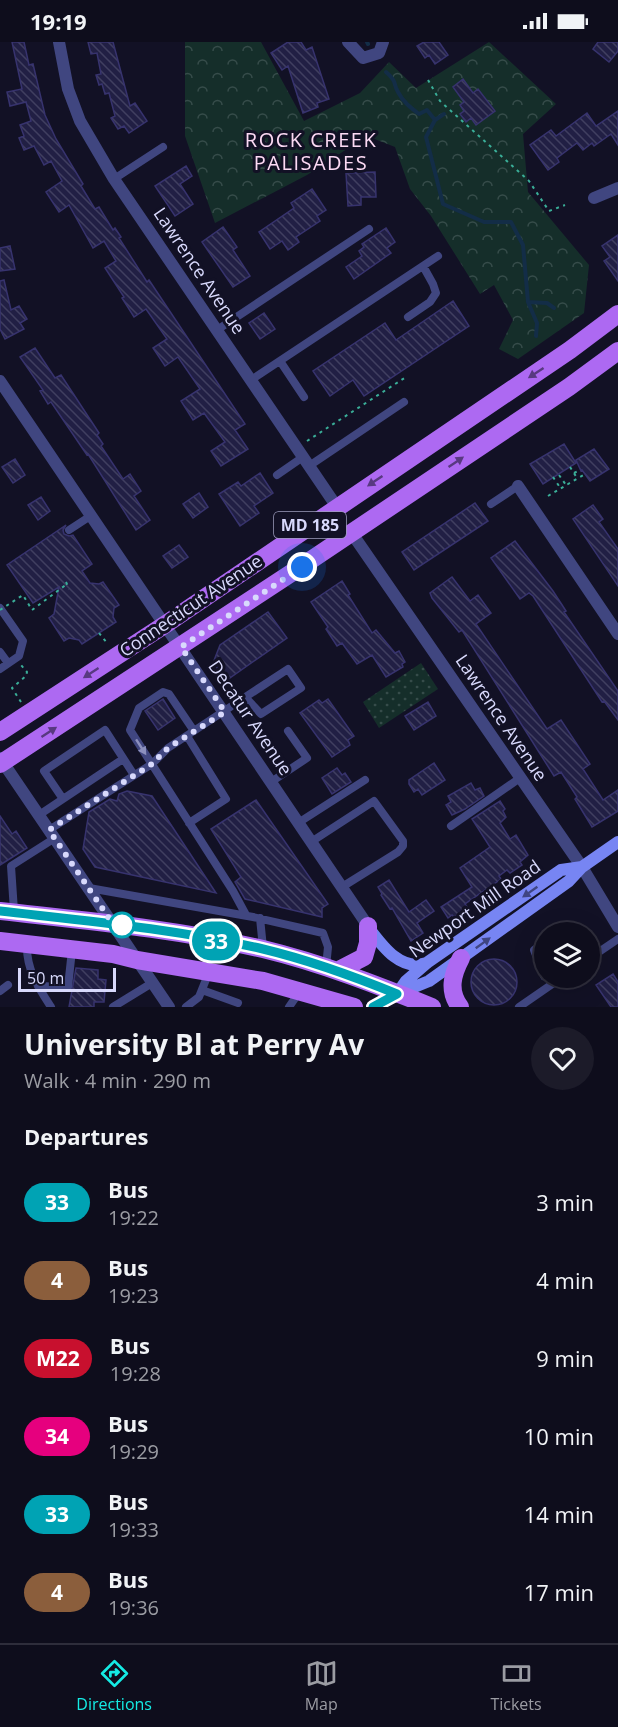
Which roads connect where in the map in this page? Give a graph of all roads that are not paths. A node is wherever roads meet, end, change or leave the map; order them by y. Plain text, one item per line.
1 (58, 42) edge
2 (348, 42) edge
3 (383, 42) edge
4 (163, 147) dead end
5 (114, 179) junction
6 (618, 188) edge
7 (594, 198) dead end
8 (369, 229) dead end
9 (438, 256) dead end
10 (423, 266) junction
11 (618, 314) edge
12 (408, 317) dead end
13 (217, 330) junction
14 (570, 350) junction
15 (618, 351) edge
16 (280, 361) junction
17 (587, 374) junction
18 (251, 380) junction
19 (0, 381) edge
20 (304, 397) dead end
21 (404, 402) dead end
22 (306, 462) junction
23 (277, 475) dead end
24 (518, 486) joint
25 (491, 504) dead end
26 (337, 507) junction
27 (92, 515) junction
28 (69, 530) dead end
29 (351, 532) junction
30 (0, 609) edge
31 (166, 624) junction
32 (618, 634) edge
33 (181, 647) junction
34 (0, 652) edge
35 (8, 663) junction
36 (0, 669) edge
37 (245, 697) junction
38 (225, 712) junction
39 (288, 731) dead end
40 (0, 732) edge
41 (191, 734) junction
42 (123, 759) junction
43 (1, 761) edge
44 (152, 764) junction
45 (134, 775) junction
46 (520, 778) junction
47 (365, 780) dead end
48 (271, 782) junction
49 (63, 799) junction
50 (39, 815) junction
51 (189, 823) junction
52 (298, 823) junction
53 (451, 826) dead end
54 (52, 834) junction
55 (311, 842) junction
56 (618, 842) edge
57 (582, 867) junction
58 (342, 887) junction
59 (89, 888) junction
60 (7, 912) edge
61 (246, 915) junction
62 (260, 918) junction
63 (113, 924) junction
64 (368, 926) junction
65 (618, 927) edge
66 (618, 939) edge
67 (0, 941) edge
68 (27, 944) junction
69 (263, 949) junction
70 (72, 950) junction
71 (600, 951) edge
72 (461, 958) junction
73 (137, 960) junction
74 (428, 962) junction
75 (332, 969) junction
76 (209, 971) junction
77 (153, 983) junction
78 (8, 985) dead end
79 (38, 986) junction
80 (538, 988) edge
81 (202, 990) junction
82 (0, 991) edge
83 (300, 991) junction
84 (397, 994) junction
85 (238, 1003) dead end
86 (51, 1007) edge
87 (112, 1007) edge
88 (169, 1007) edge
89 (186, 1007) edge
90 (290, 1007) edge
91 (354, 1007) edge
92 (372, 1007) edge
93 (432, 1007) edge
94 (460, 1007) edge
95 (519, 1007) edge

1 - 5 street, Lawrence Avenue
2 - 3 street
4 - 5 lane
5 - 13 street, Lawrence Avenue
6 - 7 street
8 - 13 lane
9 - 10 lane
10 - 12 lane
10 - 16 lane
11 - 14 main road, Connecticut Avenue / MD 185
13 - 18 street, Lawrence Avenue
14 - 17 main road
14 -> 26 main road, Connecticut Avenue / MD 185
15 - 17 main road, Connecticut Avenue / MD 185
16 - 18 lane
16 - 20 lane
29 -> 17 main road, Connecticut Avenue / MD 185
18 - 22 street, Lawrence Avenue
19 - 27 street, Decatur Avenue
21 - 22 lane
22 - 23 lane
22 - 26 street, Lawrence Avenue
24 - 25 lane
24 - 32 street
26 - 31 main road, Connecticut Avenue / MD 185
27 - 28 lane
27 - 31 street, Decatur Avenue
29 - 33 main road, Connecticut Avenue / MD 185
29 - 46 street, Lawrence Avenue
30 - 35 lane
31 - 33 street, Decatur Avenue
31 -> 40 main road, Connecticut Avenue / MD 185
33 - 38 street, Decatur Avenue
43 -> 33 main road, Connecticut Avenue / MD 185
34 - 35 lane
35 - 36 lane
37 - 37 lane
37 - 38 lane
38 - 41 lane
38 - 48 street, Decatur Avenue
39 - 48 lane
41 - 44 lane
41 -> 44 lane
41 - 51 lane
42 - 45 lane
42 - 49 lane
42 - 49 lane
43 - 50 street
44 - 45 lane
44 - 51 lane
45 - 54 lane
46 - 53 lane
46 - 57 street, Lawrence Avenue
47 - 52 lane
48 - 52 street, Decatur Avenue
49 - 50 lane
50 - 54 street
51 - 61 lane
52 - 55 street, Decatur Avenue
54 - 59 street
54 - 60 lane
55 - 58 street, Decatur Avenue
55 - 58 lane
56 - 57 street, Newport Mill Road
57 - 65 street, Lawrence Avenue
72 -> 57 street, Newport Mill Road
57 -> 74 street, Newport Mill Road
58 - 64 street, Decatur Avenue
59 - 61 lane
59 - 63 street
60 - 63 main road
61 - 62 lane
62 - 69 lane
62 - 75 lane
63 - 69 main road
63 - 73 street
64 - 74 street
64 - 75 main road
66 - 71 lane
67 - 68 main road
68 - 70 main road
68 - 79 lane
69 - 75 main road
70 - 73 main road
70 - 79 lane
72 - 84 street, Newport Mill Road
72 - 94 main road
73 - 76 main road
73 - 77 street
74 - 84 street, Newport Mill Road
75 - 84 main road
76 - 81 lane
76 - 83 main road
77 - 87 lane
77 - 88 street
78 - 82 lane
79 - 86 lane
80 - 95 lane
81 - 85 lane
81 - 89 lane
83 - 90 lane
83 - 91 main road
84 - 92 street, Newport Mill Road
84 - 93 main road

